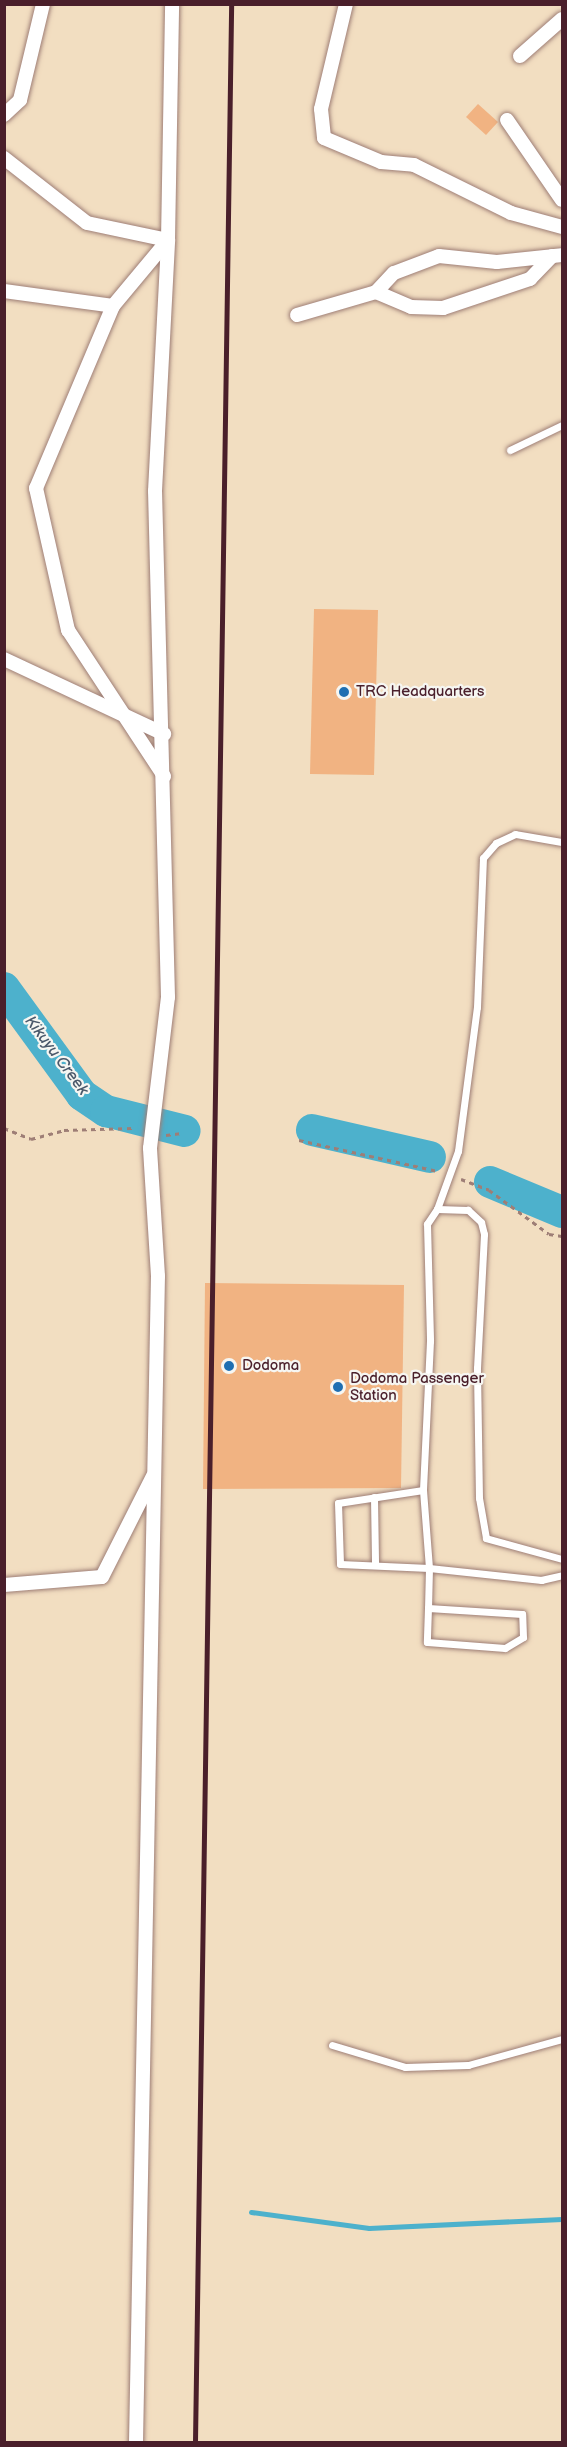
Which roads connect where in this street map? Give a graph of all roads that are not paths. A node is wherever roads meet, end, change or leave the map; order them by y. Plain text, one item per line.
1 (43, 4) edge
2 (172, 4) edge
3 (346, 4) edge
4 (562, 19) edge
5 (520, 56) dead end
6 (4, 115) edge
7 (507, 120) dead end
8 (4, 158) edge
9 (562, 200) edge
10 (562, 227) edge
11 (168, 240) junction
12 (557, 255) edge
13 (4, 291) edge
14 (376, 292) junction
15 (113, 306) junction
16 (297, 315) dead end
17 (562, 425) edge
18 (510, 450) dead end
19 (4, 658) edge
20 (123, 715) junction
21 (164, 734) junction
22 (164, 776) junction
23 (562, 842) edge
24 (437, 1209) junction
25 (156, 1471) junction
26 (423, 1490) junction
27 (374, 1497) junction
28 (562, 1558) edge
29 (375, 1564) junction
30 (429, 1568) junction
31 (562, 1575) edge
32 (4, 1585) edge
33 (428, 1608) junction
34 (562, 2039) edge
35 (332, 2045) dead end
36 (136, 2442) edge

1 - 6 street
2 - 11 street
3 - 10 street
4 - 5 street
7 - 9 street
8 - 11 street
11 - 15 street
11 - 21 street
12 - 14 street
12 - 14 street
13 - 15 street
14 - 16 street
15 - 20 street
17 - 18 lane
19 - 20 street
20 - 21 street
20 - 22 street
21 - 22 street
22 - 25 street
23 - 24 lane
24 - 26 lane
24 - 28 lane
25 - 32 street
25 - 36 street
26 - 27 lane
26 - 30 lane
27 - 29 lane
27 - 29 lane
29 - 30 lane
30 - 31 lane
30 - 33 lane
33 - 33 lane
34 - 35 lane

